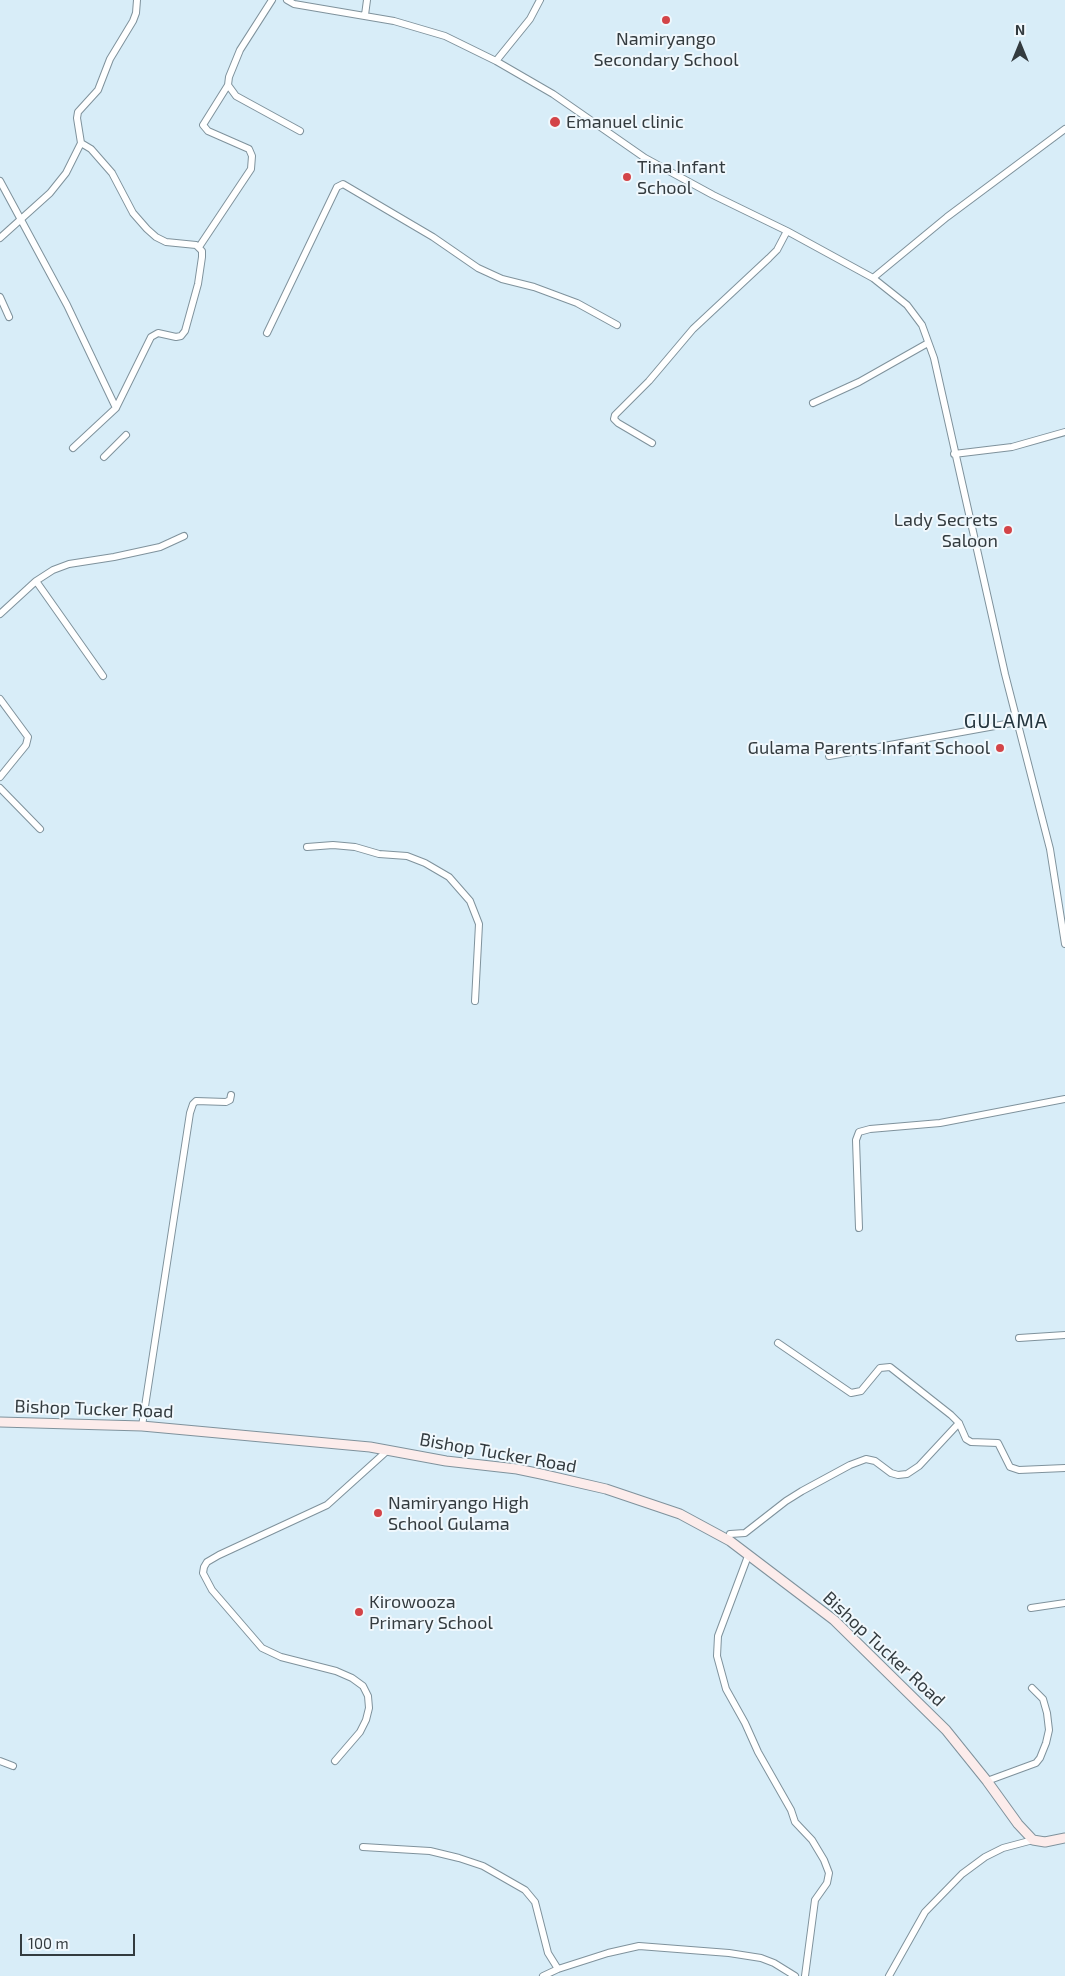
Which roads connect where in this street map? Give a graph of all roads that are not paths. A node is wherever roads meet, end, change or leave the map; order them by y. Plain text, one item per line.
1 (137, 0) edge
2 (272, 0) edge
3 (287, 0) edge
4 (367, 0) edge
5 (540, 0) edge
6 (364, 15) junction
7 (496, 61) junction
8 (228, 85) junction
9 (1065, 129) edge
10 (300, 131) dead end
11 (81, 143) junction
12 (0, 181) edge
13 (20, 221) junction
14 (787, 231) junction
15 (0, 238) edge
16 (199, 247) junction
17 (873, 278) junction
18 (0, 297) edge
19 (9, 317) dead end
20 (617, 325) dead end
21 (267, 333) dead end
22 (928, 343) junction
23 (812, 403) dead end
24 (116, 408) junction
25 (1065, 432) edge
26 (126, 435) dead end
27 (652, 443) dead end
28 (73, 448) dead end
29 (954, 454) junction
30 (104, 457) dead end
31 (184, 536) dead end
32 (36, 581) junction
33 (0, 614) edge
34 (103, 676) dead end
35 (0, 699) edge
36 (1017, 722) junction
37 (829, 756) dead end
38 (0, 777) edge
39 (0, 788) edge
40 (40, 829) dead end
41 (307, 847) dead end
42 (1065, 944) edge
43 (475, 1002) dead end
44 (231, 1095) dead end
45 (1065, 1099) edge
46 (859, 1228) dead end
47 (1065, 1335) edge
48 (1019, 1338) dead end
49 (778, 1342) dead end
50 (0, 1422) edge
51 (959, 1423) junction
52 (142, 1426) junction
53 (388, 1450) junction
54 (1065, 1468) edge
55 (730, 1534) dead end
56 (748, 1556) junction
57 (1065, 1603) edge
58 (1030, 1608) dead end
59 (1032, 1688) dead end
60 (0, 1761) edge
61 (336, 1761) dead end
62 (12, 1766) dead end
63 (987, 1781) junction
64 (1065, 1838) edge
65 (1033, 1840) junction
66 (363, 1847) dead end
67 (558, 1969) junction
68 (543, 1976) edge
69 (795, 1976) edge
70 (805, 1976) edge
71 (889, 1976) edge

1 - 11 street
2 - 8 street
3 - 6 street
4 - 6 street
5 - 7 street
6 - 7 street
7 - 14 street
8 - 10 street
8 - 16 street
9 - 17 street
11 - 13 street
11 - 16 street
12 - 13 street
13 - 15 street
13 - 24 street
14 - 17 street
14 - 27 street
16 - 24 street
17 - 22 street
18 - 19 street
20 - 21 street
22 - 23 street
22 - 29 street
24 - 28 street
25 - 29 street
26 - 30 street
29 - 36 street
31 - 32 street
32 - 33 street
32 - 34 street
35 - 38 street
36 - 37 street
36 - 42 street
39 - 40 street
41 - 43 street
44 - 52 street
45 - 46 street
47 - 48 street
49 - 51 street
50 - 52 main road, Bishop Tucker Road
51 - 54 street
51 - 55 street
52 - 53 main road, Bishop Tucker Road
53 - 56 main road, Bishop Tucker Road
53 - 61 street
56 - 63 main road, Bishop Tucker Road
56 - 70 street
57 - 58 street
59 - 63 street
60 - 62 street
63 - 65 main road, Bishop Tucker Road
64 - 65 main road
65 - 71 street
66 - 67 street
67 - 68 street
67 - 69 street

